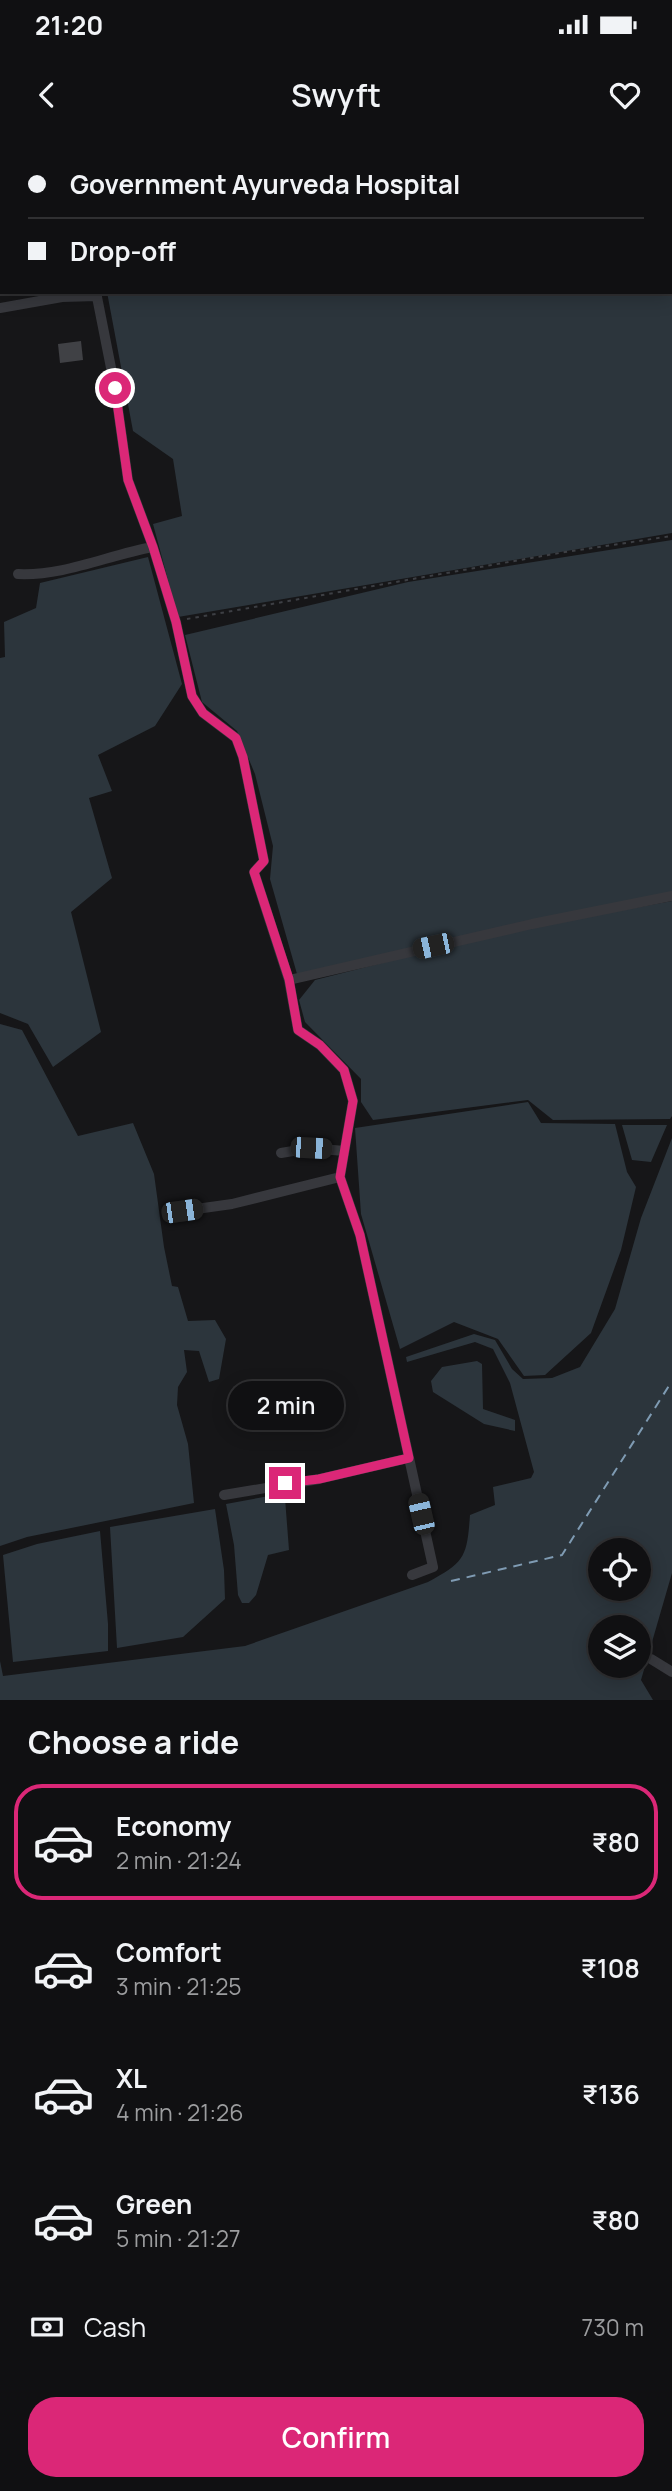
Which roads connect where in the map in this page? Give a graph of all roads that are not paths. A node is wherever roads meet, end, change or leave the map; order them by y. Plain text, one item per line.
1 (96, 294) edge
2 (0, 308) edge
3 (153, 547) junction
4 (18, 574) dead end
5 (672, 896) edge
6 (289, 979) junction
7 (344, 1151) junction
8 (281, 1153) dead end
9 (341, 1181) junction
10 (182, 1211) dead end
11 (229, 1211) dead end
12 (409, 1458) junction
13 (223, 1494) dead end
14 (412, 1575) dead end
15 (651, 1659) dead end
16 (672, 1672) edge

1 - 2 street
1 - 3 street
3 - 4 street
3 - 6 street
5 - 6 street
6 - 7 street
7 - 8 street
7 - 9 street
9 - 10 street
9 - 11 street
9 - 12 street
12 - 13 street
12 - 14 street
15 - 16 street

